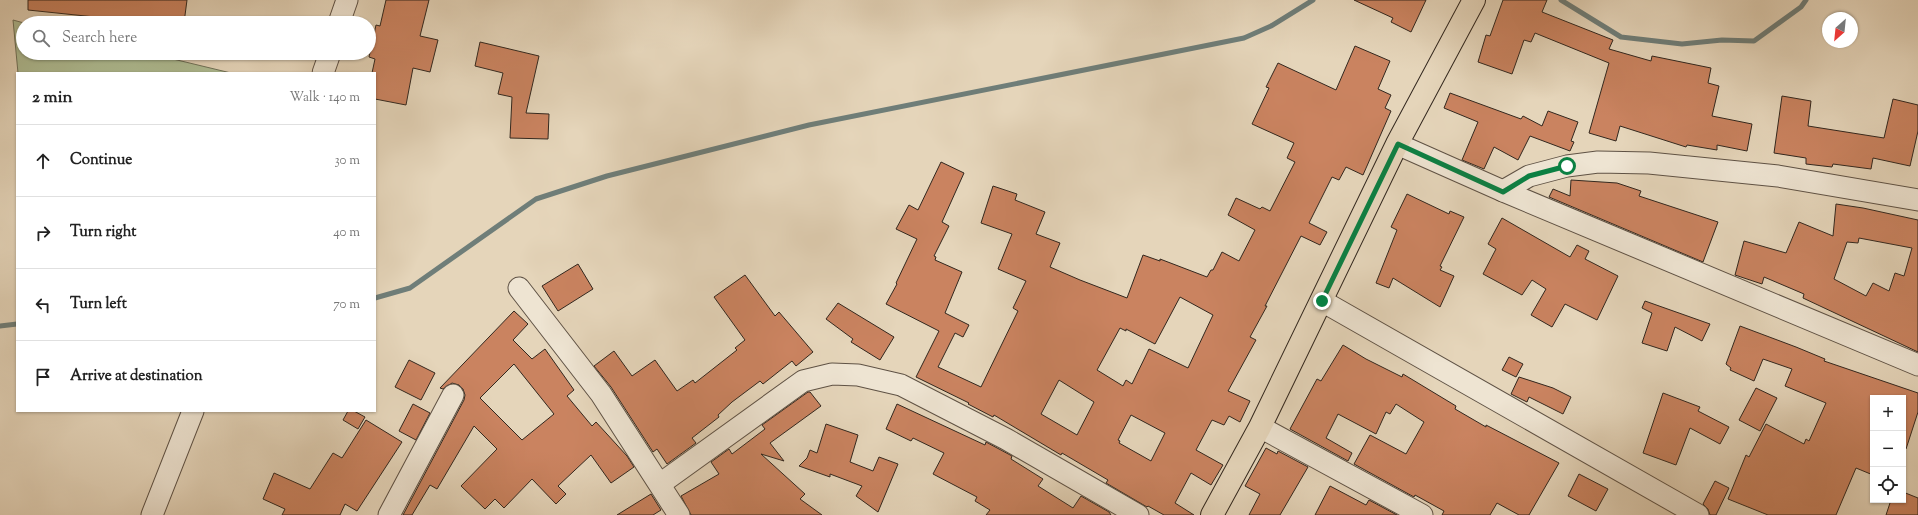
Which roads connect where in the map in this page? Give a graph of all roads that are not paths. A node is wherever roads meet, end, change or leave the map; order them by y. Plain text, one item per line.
1 (347, 0) edge
2 (1474, 0) edge
3 (341, 16) edge
4 (328, 60) edge
5 (323, 72) edge
6 (1398, 144) junction
7 (1503, 192) junction
8 (1918, 200) edge
9 (519, 288) dead end
10 (1322, 301) junction
11 (1918, 365) edge
12 (453, 395) dead end
13 (193, 412) edge
14 (1260, 427) junction
15 (660, 484) junction
16 (152, 515) edge
17 (389, 515) edge
18 (679, 515) edge
19 (1138, 515) edge
20 (1212, 515) edge
21 (1422, 515) edge
22 (1698, 515) edge

1 - 3 street
2 - 6 main road
4 - 5 street
6 - 7 street
6 - 10 main road
7 - 8 street
7 - 11 street
9 - 15 street
10 - 14 main road
10 - 22 street
12 - 17 street
13 - 16 street
14 - 20 main road
14 - 21 street
15 - 18 street
15 - 19 street

